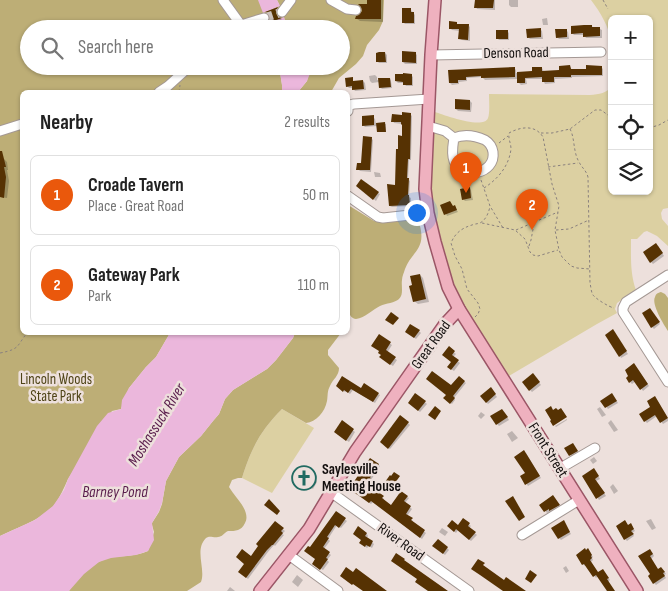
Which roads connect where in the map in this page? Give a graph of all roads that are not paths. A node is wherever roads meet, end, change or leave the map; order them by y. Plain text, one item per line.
1 (223, 0) edge
2 (291, 0) edge
3 (331, 0) edge
4 (435, 0) edge
5 (356, 10) dead end
6 (282, 12) tunnel mouth
7 (264, 18) tunnel mouth
8 (234, 20) edge
9 (258, 20) edge
10 (601, 52) dead end
11 (431, 55) junction
12 (180, 75) edge
13 (162, 90) edge
14 (429, 99) junction
15 (350, 105) edge
16 (20, 125) edge
17 (428, 126) junction
18 (0, 131) edge
19 (454, 138) junction
20 (350, 197) edge
21 (428, 213) junction
22 (668, 275) edge
23 (458, 309) junction
24 (668, 382) edge
25 (595, 448) dead end
26 (559, 468) junction
27 (332, 493) junction
28 (579, 500) junction
29 (522, 535) dead end
30 (289, 555) junction
31 (260, 591) edge
32 (338, 591) edge
33 (469, 591) edge
34 (637, 591) edge

1 - 8 street
2 - 6 street
3 - 5 street
4 - 11 main road, Great Road
7 - 9 street
10 - 11 street, Denson Road
11 - 14 main road, Great Road
12 - 13 street
14 - 15 street
14 - 17 main road, Great Road
16 - 18 street
17 - 19 street
17 - 21 main road, Great Road
19 - 19 street
20 - 21 street
21 - 23 main road, Great Road
22 - 24 street
23 - 26 main road, Front Street
23 - 27 main road, Great Road
25 - 26 street
26 - 28 main road, Front Street
27 - 30 main road, Great Road
27 - 33 street, River Road
28 - 29 street
28 - 34 main road, Front Street
30 - 31 main road, Great Road
30 - 32 street

